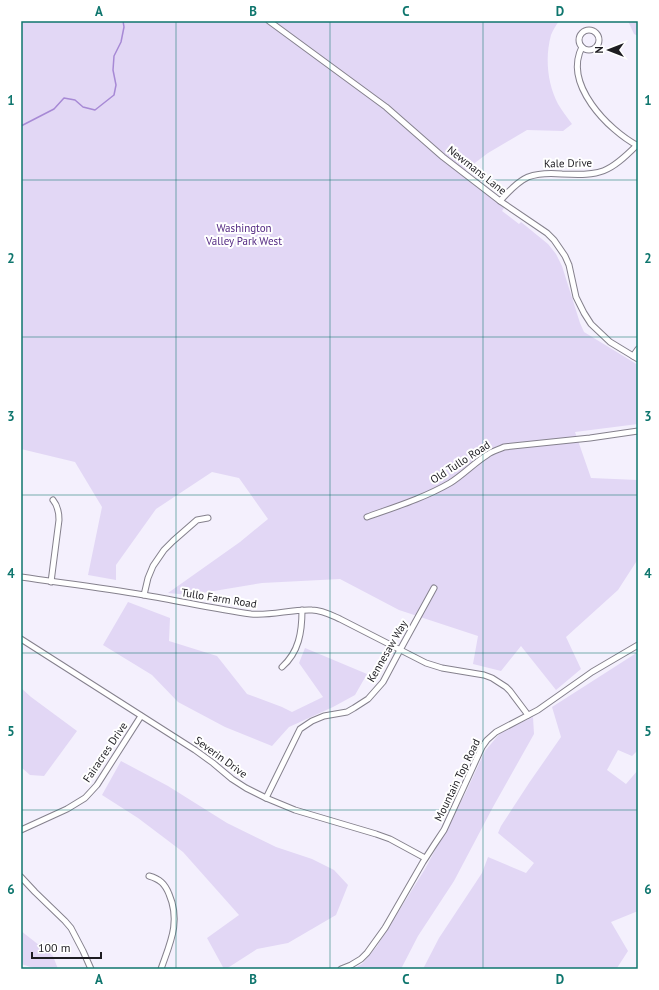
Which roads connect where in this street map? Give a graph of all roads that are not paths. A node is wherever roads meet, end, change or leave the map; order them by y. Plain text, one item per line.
1 (269, 21) edge
2 (582, 46) dead end
3 (637, 146) edge
4 (500, 201) junction
5 (638, 349) edge
6 (633, 356) junction
7 (638, 359) edge
8 (638, 432) edge
9 (53, 500) dead end
10 (368, 517) dead end
11 (208, 518) dead end
12 (21, 577) edge
13 (51, 582) junction
14 (434, 588) dead end
15 (144, 595) junction
16 (302, 610) junction
17 (21, 639) edge
18 (638, 645) edge
19 (400, 650) junction
20 (282, 667) dead end
21 (528, 715) junction
22 (141, 716) junction
23 (266, 798) junction
24 (21, 830) edge
25 (425, 858) junction
26 (149, 876) dead end
27 (21, 877) edge
28 (91, 969) edge
29 (161, 969) edge
30 (341, 969) edge

1 - 4 street, Newmans Lane
2 - 3 street
3 - 4 street, Kale Drive
4 - 6 street, Newmans Lane
5 - 6 street
6 - 7 street, Newmans Lane
8 - 10 street, Old Tullo Road
9 - 13 street
11 - 15 street
12 - 13 street, Tullo Farm Road
13 - 15 street, Tullo Farm Road
14 - 19 street, Kennesaw Way
15 - 16 street, Tullo Farm Road
16 - 19 street, Tullo Farm Road
16 - 20 street
17 - 22 street, Severin Drive
18 - 21 street, Mountain Top Road
19 - 21 street, Tullo Farm Road
19 - 23 street, Kennesaw Way
21 - 25 street, Mountain Top Road
22 - 23 street, Severin Drive
22 - 24 street, Fairacres Drive
23 - 25 street, Severin Drive
25 - 30 street, Mountain Top Road
26 - 29 street
27 - 28 street

